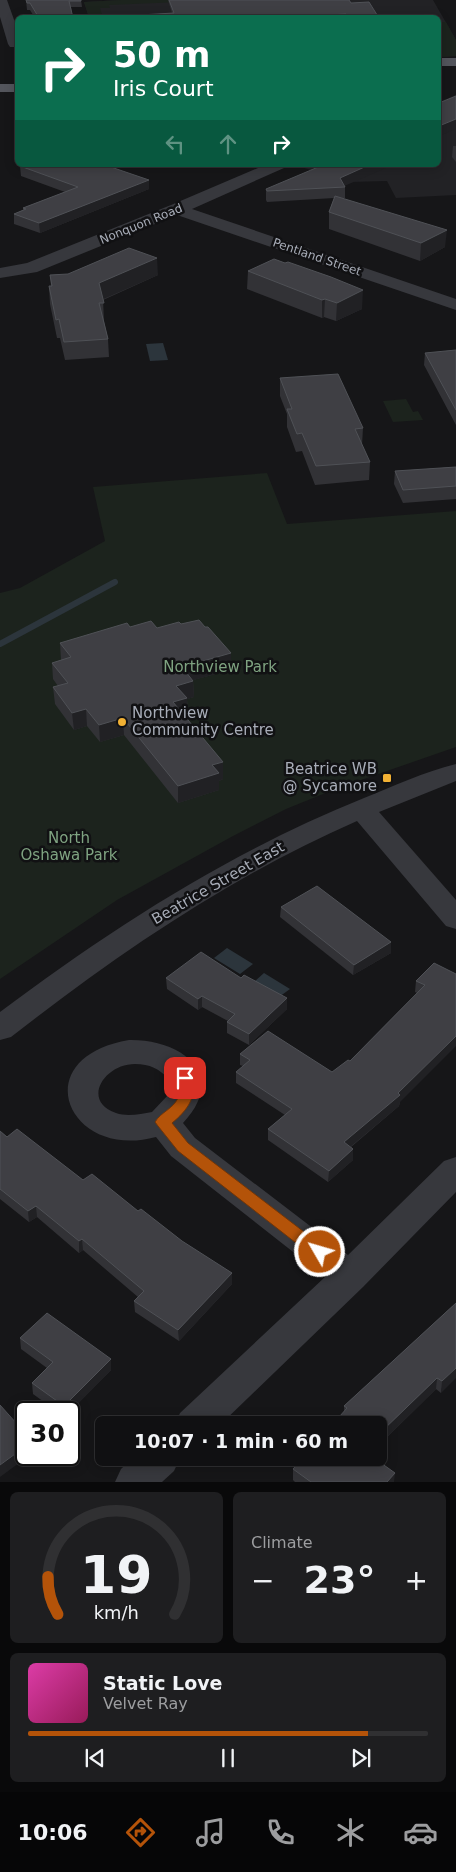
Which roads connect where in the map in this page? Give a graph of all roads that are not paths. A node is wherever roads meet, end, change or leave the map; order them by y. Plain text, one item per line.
1 (1, 0) edge
2 (15, 41) edge
3 (15, 44) edge
4 (0, 47) edge
5 (441, 62) edge
6 (456, 62) edge
7 (456, 71) edge
8 (441, 72) edge
9 (0, 88) edge
10 (15, 88) edge
11 (273, 167) edge
12 (177, 209) junction
13 (0, 273) edge
14 (456, 304) edge
15 (456, 772) edge
16 (362, 810) junction
17 (456, 919) edge
18 (0, 1029) edge
19 (163, 1122) dead end
20 (456, 1170) edge
21 (350, 1276) junction
22 (203, 1416) edge
23 (151, 1466) edge
24 (134, 1482) edge

1 - 2 street
3 - 4 street
5 - 6 main road
7 - 8 main road
9 - 10 main road
11 - 12 street, Nonquon Road
12 - 13 street, Nonquon Road
12 - 14 street, Pentland Street
15 - 16 street, Beatrice Street East
16 - 17 street
16 - 18 street, Beatrice Street East
19 - 21 street
20 - 21 street
21 - 22 street
23 - 24 street

